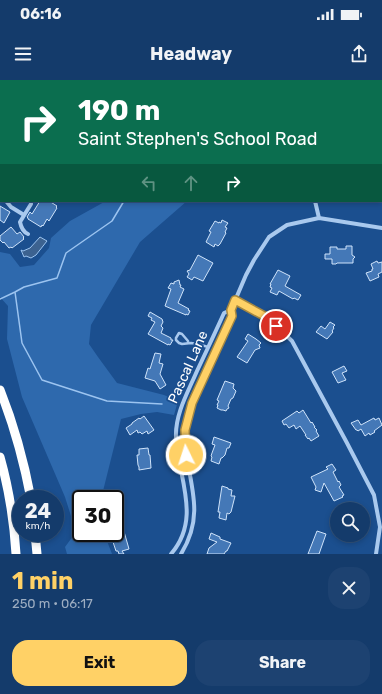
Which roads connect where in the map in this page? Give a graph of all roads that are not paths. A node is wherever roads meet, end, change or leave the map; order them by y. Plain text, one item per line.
1 (7, 202) edge
2 (316, 202) edge
3 (31, 204) dead end
4 (24, 215) junction
5 (319, 218) junction
6 (382, 228) edge
7 (28, 234) dead end
8 (235, 300) junction
9 (231, 310) junction
10 (188, 343) junction
11 (209, 347) junction
12 (0, 390) edge
13 (0, 457) edge
14 (191, 477) junction
15 (182, 478) junction
16 (29, 490) edge
17 (181, 536) junction
18 (189, 539) junction
19 (36, 542) edge
20 (16, 554) edge
21 (37, 554) edge
22 (171, 554) edge
23 (181, 554) edge
24 (376, 554) edge

1 - 4 street
2 - 5 street
3 - 4 street
4 - 7 street
5 - 6 street, Pascal Lane
5 - 8 street, Pascal Lane
8 - 9 street, Pascal Lane
8 - 24 street
9 - 11 street, Pascal Lane
9 - 14 street, Pascal Lane
10 - 10 lane
10 - 11 lane
11 - 15 street, Pascal Lane
12 - 16 highway
13 - 20 highway
14 - 15 street
14 - 18 street, Pascal Lane
15 - 17 street, Pascal Lane
17 - 18 street
17 - 22 street, Pascal Lane
18 - 23 street, Pascal Lane
19 - 21 highway

